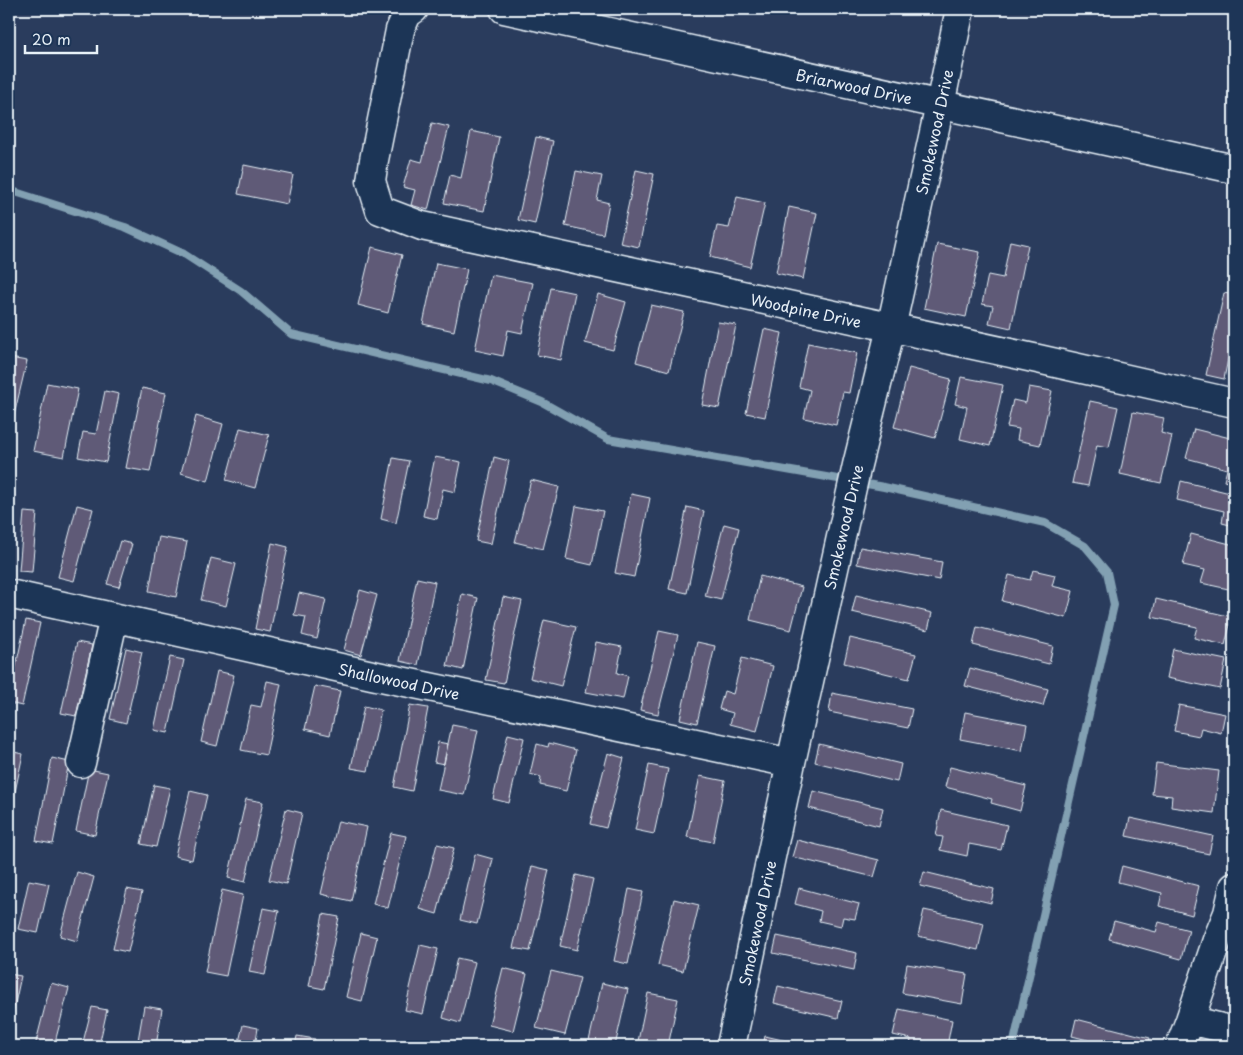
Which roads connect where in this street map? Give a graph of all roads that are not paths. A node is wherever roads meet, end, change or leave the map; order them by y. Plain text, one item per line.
1 (504, 9) edge
2 (960, 9) edge
3 (410, 11) edge
4 (940, 105) junction
5 (1234, 169) edge
6 (891, 328) junction
7 (1234, 404) edge
8 (9, 594) edge
9 (114, 617) junction
10 (81, 763) dead end
11 (790, 763) junction
12 (1234, 887) edge
13 (1190, 1020) junction
14 (1234, 1031) edge
15 (731, 1046) edge
16 (1180, 1046) edge

1 - 4 street, Briarwood Drive
2 - 4 street, Smokewood Drive
3 - 6 street, Woodpine Drive
4 - 5 street, Briarwood Drive
4 - 6 street, Smokewood Drive
6 - 7 street, Woodpine Drive
6 - 11 street, Smokewood Drive
8 - 9 street, Shallowood Drive
9 - 10 street
9 - 11 street, Shallowood Drive
11 - 15 street, Smokewood Drive
12 - 13 street
13 - 14 street
13 - 16 street

